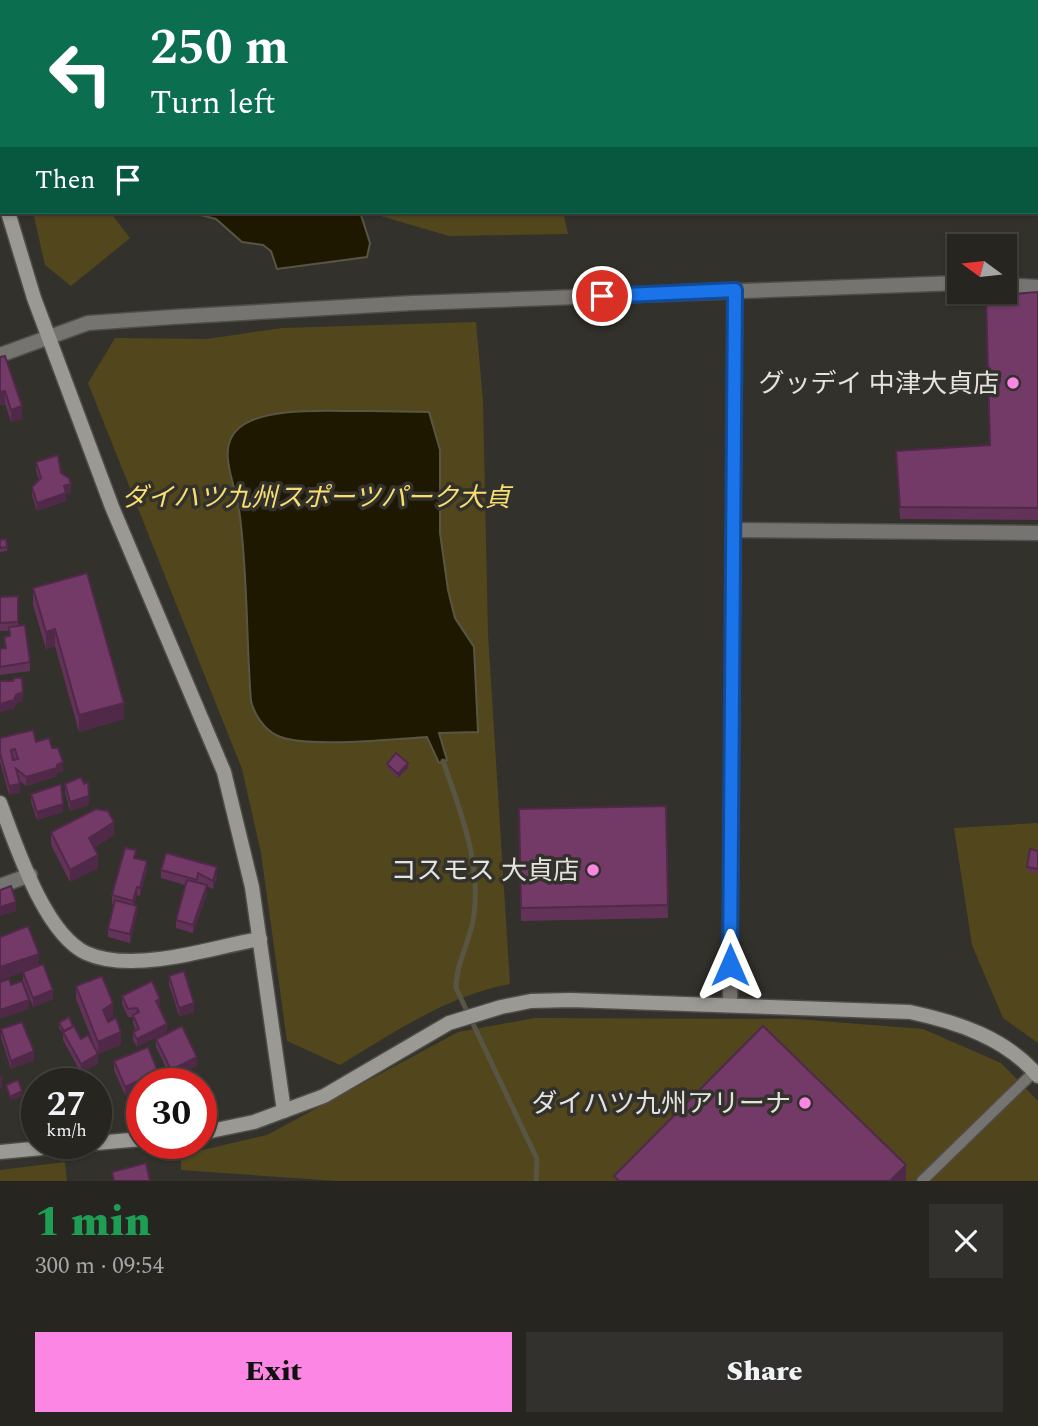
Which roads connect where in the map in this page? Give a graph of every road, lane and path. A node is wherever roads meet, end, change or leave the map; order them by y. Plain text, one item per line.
1 (9, 214) edge
2 (947, 283) edge
3 (1017, 286) edge
4 (1038, 287) edge
5 (735, 290) junction
6 (50, 336) junction
7 (0, 355) edge
8 (734, 530) junction
9 (1038, 533) edge
10 (0, 803) edge
11 (30, 875) junction
12 (0, 886) edge
13 (260, 939) junction
14 (730, 1005) junction
15 (1036, 1074) edge
16 (284, 1111) junction
17 (217, 1130) edge
18 (21, 1150) edge
19 (0, 1152) edge
20 (922, 1181) edge

1 - 6 street
2 - 5 street
3 - 4 street
5 - 6 street
5 - 8 street
6 - 7 street
6 - 13 street
8 - 9 street
8 - 14 street
10 - 11 street
11 - 12 street
11 - 13 street
13 - 16 street
14 - 15 street
14 - 16 street
15 - 20 lane
16 - 17 street
18 - 19 street

